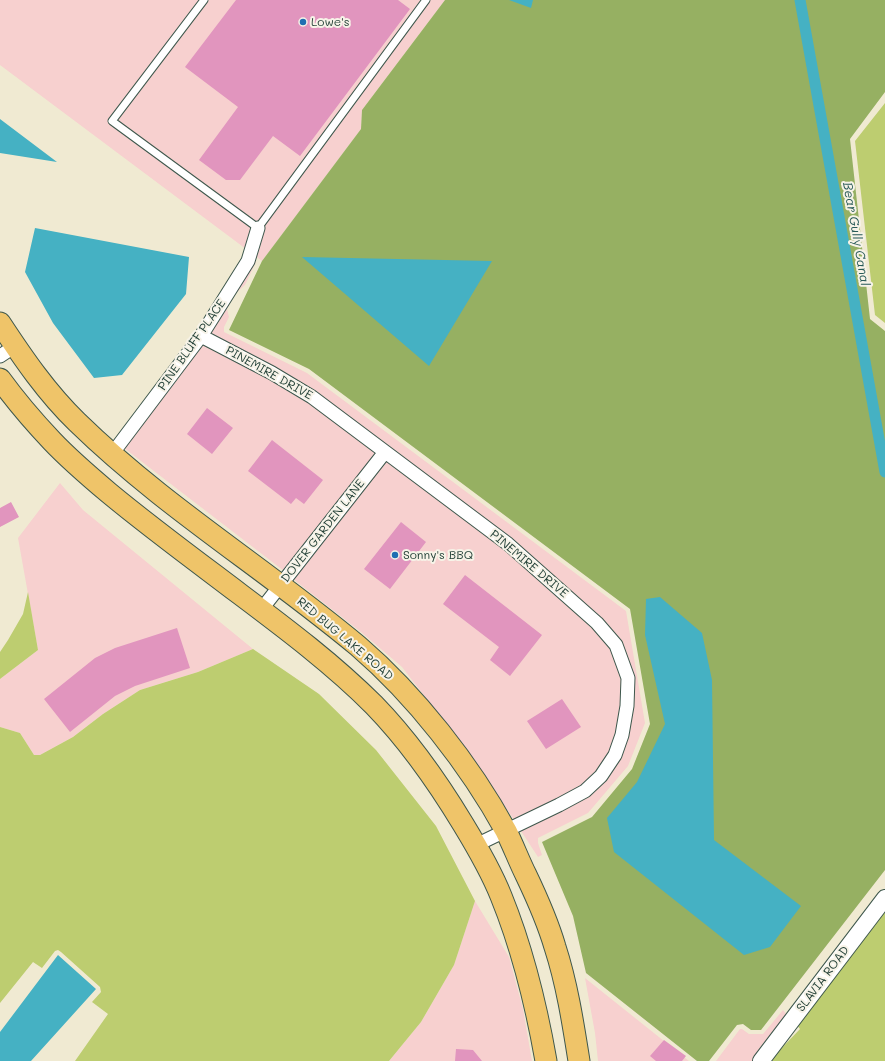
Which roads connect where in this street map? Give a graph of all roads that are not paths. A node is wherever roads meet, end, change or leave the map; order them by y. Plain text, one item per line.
1 (204, 0) edge
2 (426, 0) edge
3 (258, 228) junction
4 (0, 323) edge
5 (201, 336) junction
6 (8, 351) edge
7 (0, 379) edge
8 (386, 452) junction
9 (112, 454) junction
10 (281, 585) junction
11 (261, 610) junction
12 (506, 831) junction
13 (476, 845) junction
14 (885, 898) edge
15 (546, 1061) edge
16 (579, 1061) edge
17 (761, 1061) edge

1 - 3 lane
2 - 3 lane
3 - 5 street, PINE BLUFF PLACE
4 - 6 main road, RED BUG LAKE ROAD
5 - 8 street, PINEMIRE DRIVE
5 - 9 street, PINE BLUFF PLACE
6 - 9 main road, RED BUG LAKE ROAD
7 - 11 main road
8 - 10 street, DOVER GARDEN LANE
8 - 12 street, PINEMIRE DRIVE
9 - 10 main road, RED BUG LAKE ROAD
10 - 11 street, DOVER GARDEN LANE
10 - 12 main road, RED BUG LAKE ROAD
11 - 13 main road
12 - 13 street, PINEMIRE DRIVE
12 - 16 main road, RED BUG LAKE ROAD
13 - 15 main road
14 - 17 street, SLAVIA ROAD

